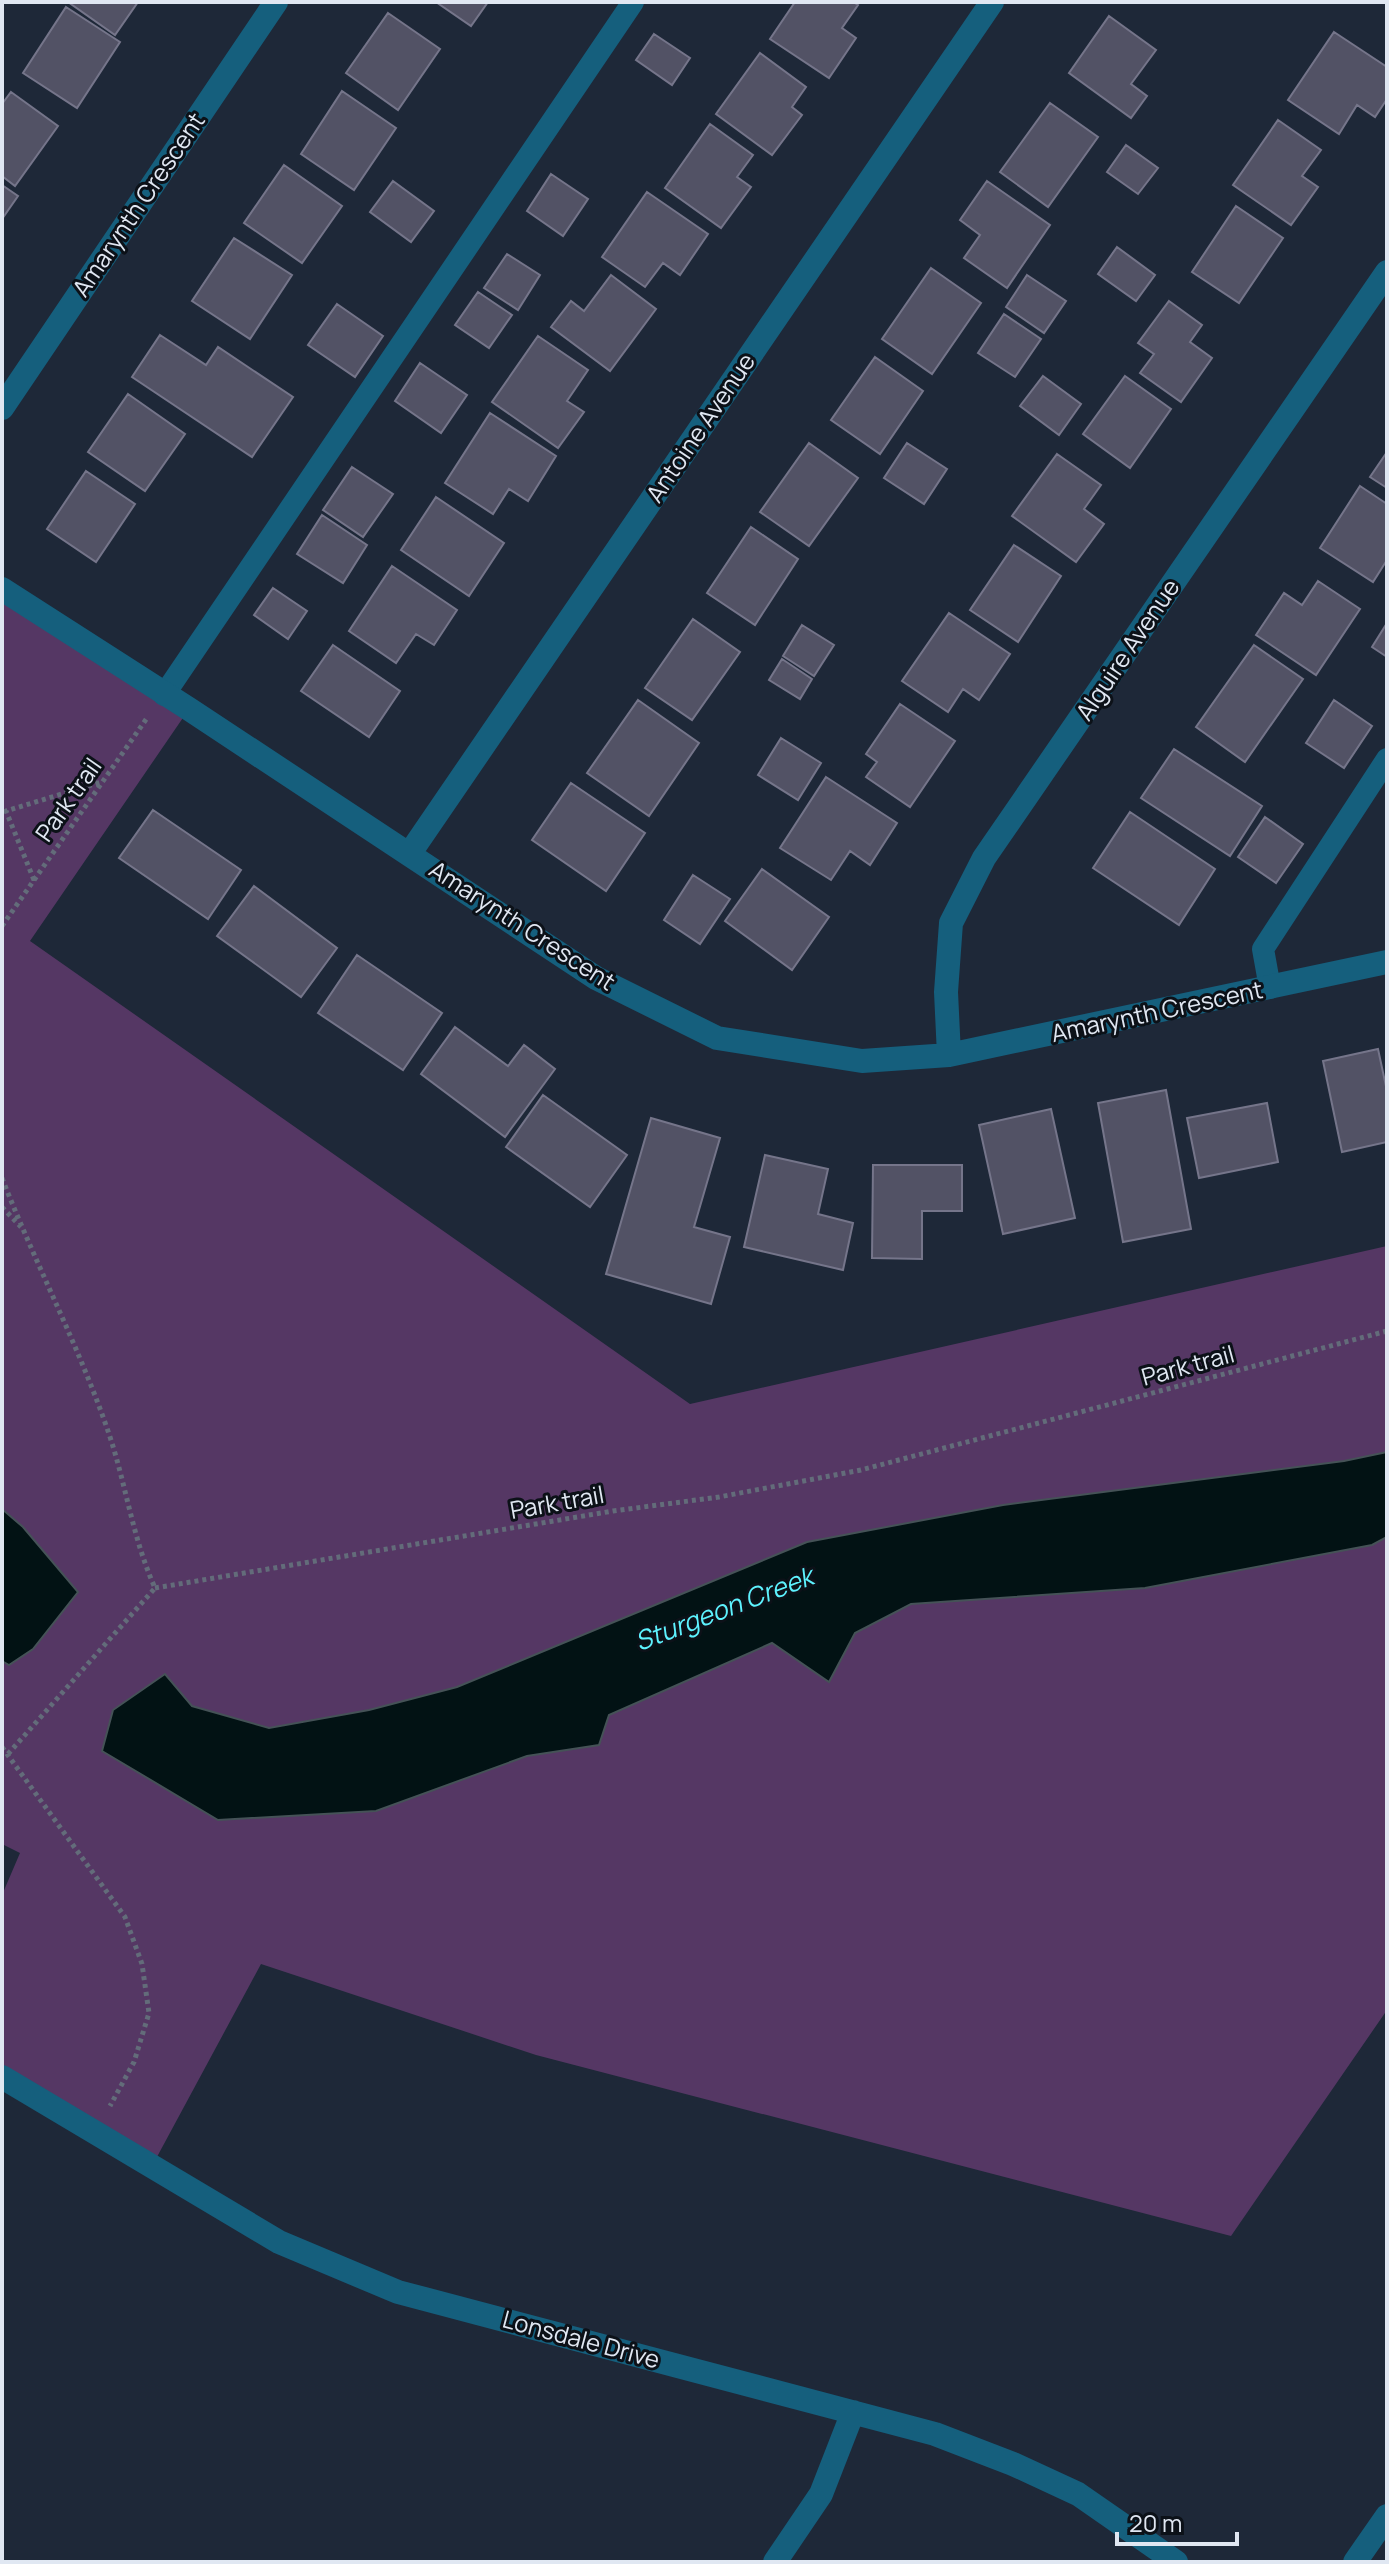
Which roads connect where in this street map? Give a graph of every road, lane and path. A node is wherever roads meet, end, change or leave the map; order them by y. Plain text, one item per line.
1 (276, 2) edge
2 (633, 2) edge
3 (992, 2) edge
4 (1387, 272) edge
5 (2, 408) edge
6 (2, 589) edge
7 (164, 695) junction
8 (1387, 759) edge
9 (104, 782) junction
10 (410, 853) junction
11 (34, 881) junction
12 (2, 926) edge
13 (1387, 962) edge
14 (1270, 988) junction
15 (949, 1055) junction
16 (2, 1178) edge
17 (2, 1207) edge
18 (25, 1231) junction
19 (1387, 1331) edge
20 (155, 1588) junction
21 (2, 1747) edge
22 (8, 1754) junction
23 (2, 2077) edge
24 (96, 2132) junction
25 (853, 2412) junction
26 (1387, 2516) edge
27 (775, 2562) edge
28 (1176, 2562) edge
29 (1355, 2562) edge

1 - 5 street, Amarynth Crescent
2 - 7 lane
3 - 10 street, Antoine Avenue
4 - 15 street, Alguire Avenue
6 - 7 street, Amarynth Crescent
7 - 9 path, Park trail
7 - 10 street, Amarynth Crescent
8 - 14 lane
9 - 11 path, Park trail
9 - 11 path
10 - 15 street, Amarynth Crescent
11 - 12 path, Park trail
13 - 14 street, Amarynth Crescent
14 - 15 street, Amarynth Crescent
16 - 18 path
17 - 18 path
18 - 20 path
19 - 20 path, Park trail
20 - 22 path
21 - 22 path
22 - 24 path
23 - 24 street, Lonsdale Drive
24 - 25 street, Lonsdale Drive
25 - 27 street
25 - 28 street, Lonsdale Drive
26 - 29 street

